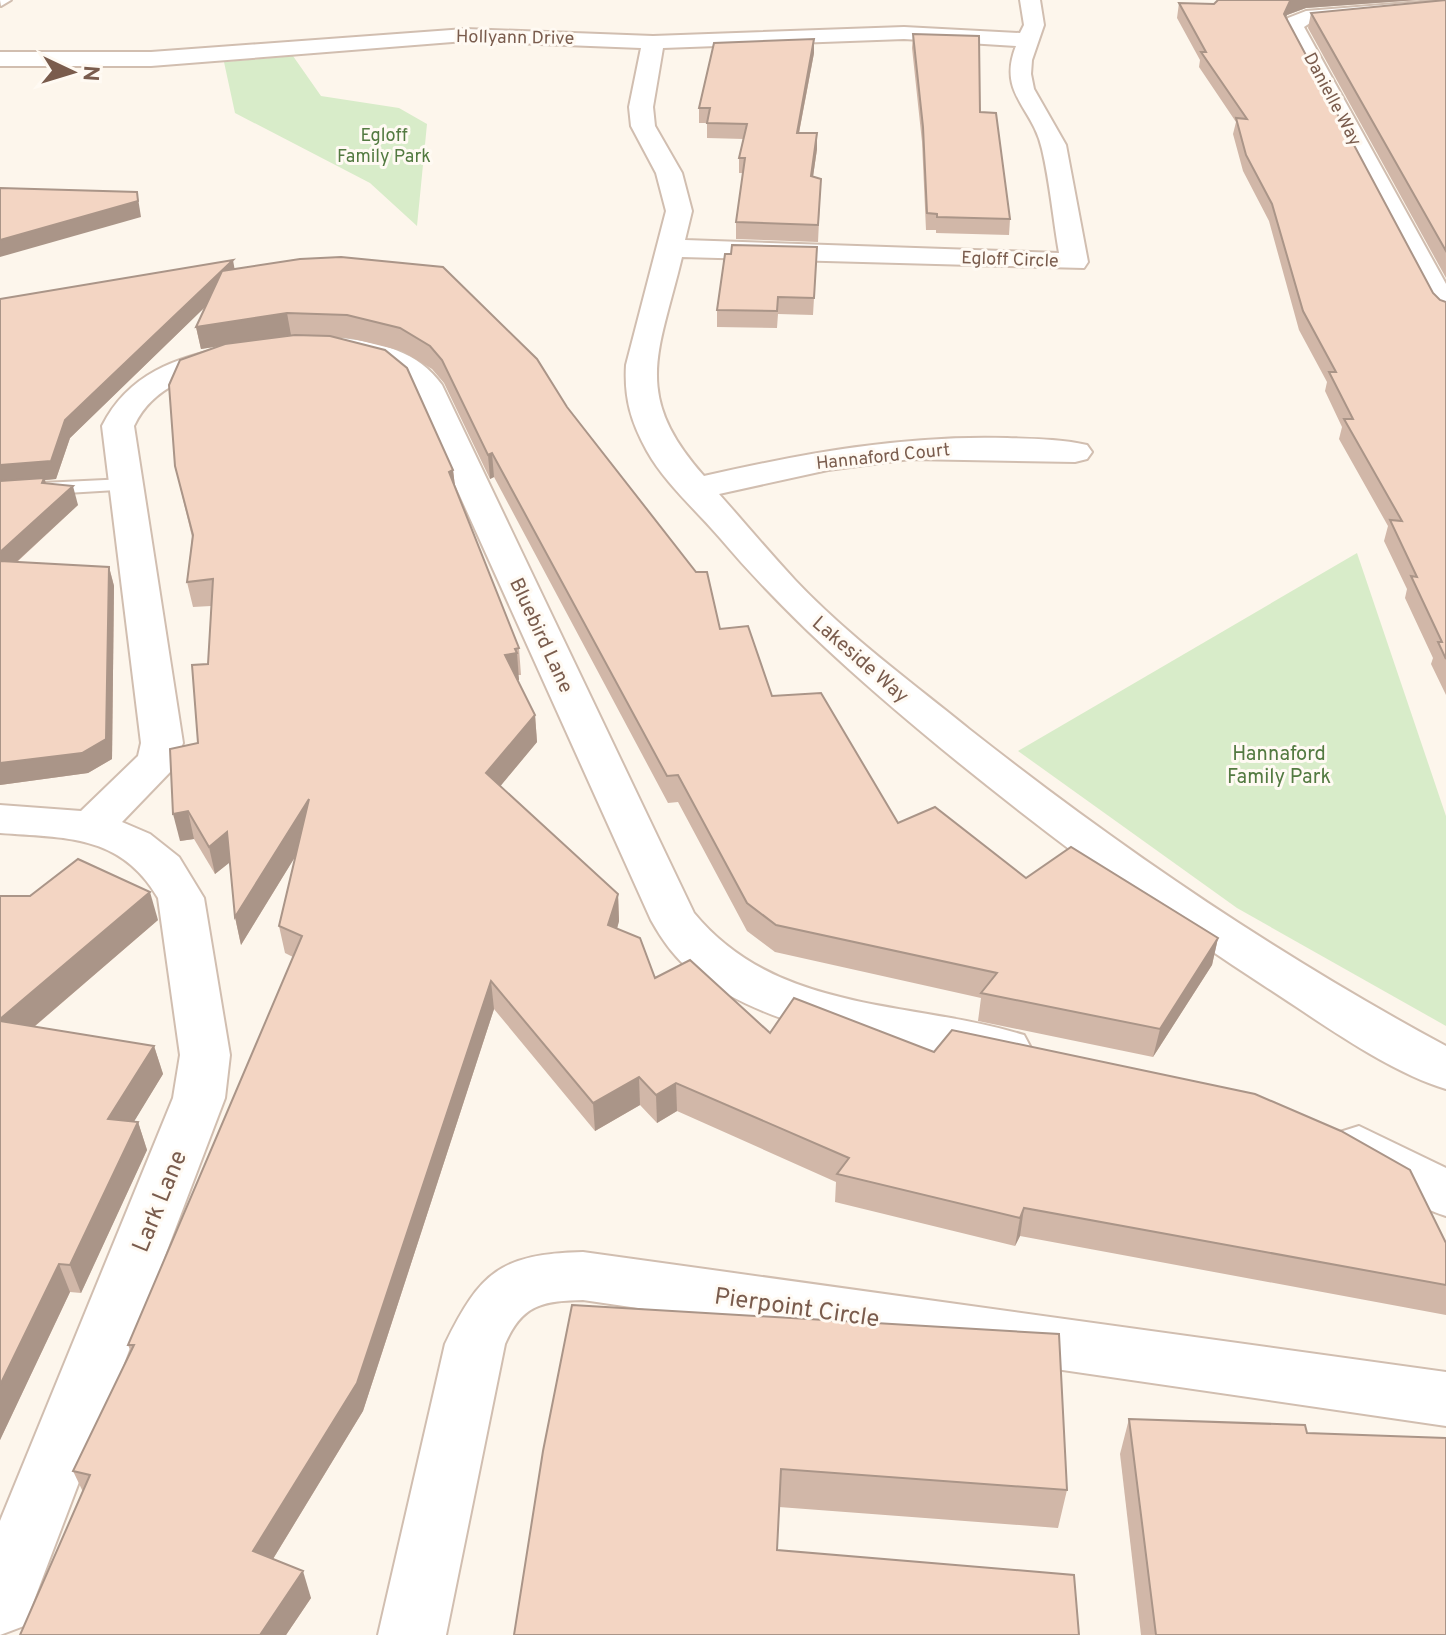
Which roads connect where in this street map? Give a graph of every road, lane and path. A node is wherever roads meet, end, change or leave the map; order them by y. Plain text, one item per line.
1 (1030, 0) edge
2 (1446, 5) edge
3 (1031, 40) junction
4 (653, 42) junction
5 (0, 59) edge
6 (671, 248) junction
7 (1446, 310) edge
8 (1075, 452) dead end
9 (126, 485) junction
10 (694, 489) junction
11 (0, 491) edge
12 (0, 819) edge
13 (92, 826) junction
14 (1045, 1056) edge
15 (1446, 1070) edge
16 (1325, 1128) edge
17 (1446, 1194) edge
18 (1446, 1399) edge
19 (0, 1603) edge
20 (412, 1635) edge

1 - 3 street, Egloff Circle
2 - 7 street, Danielle Way
3 - 4 street, Hollyann Drive
3 - 6 street, Egloff Circle
4 - 5 street, Hollyann Drive
4 - 6 street, Lakeside Way
6 - 10 street, Lakeside Way
8 - 10 street, Hannaford Court
9 - 11 lane
9 - 13 street, Bluebird Lane
9 - 14 street, Bluebird Lane
10 - 15 street, Lakeside Way
12 - 13 street
13 - 19 street, Lark Lane
16 - 17 street
18 - 20 street, Pierpoint Circle

